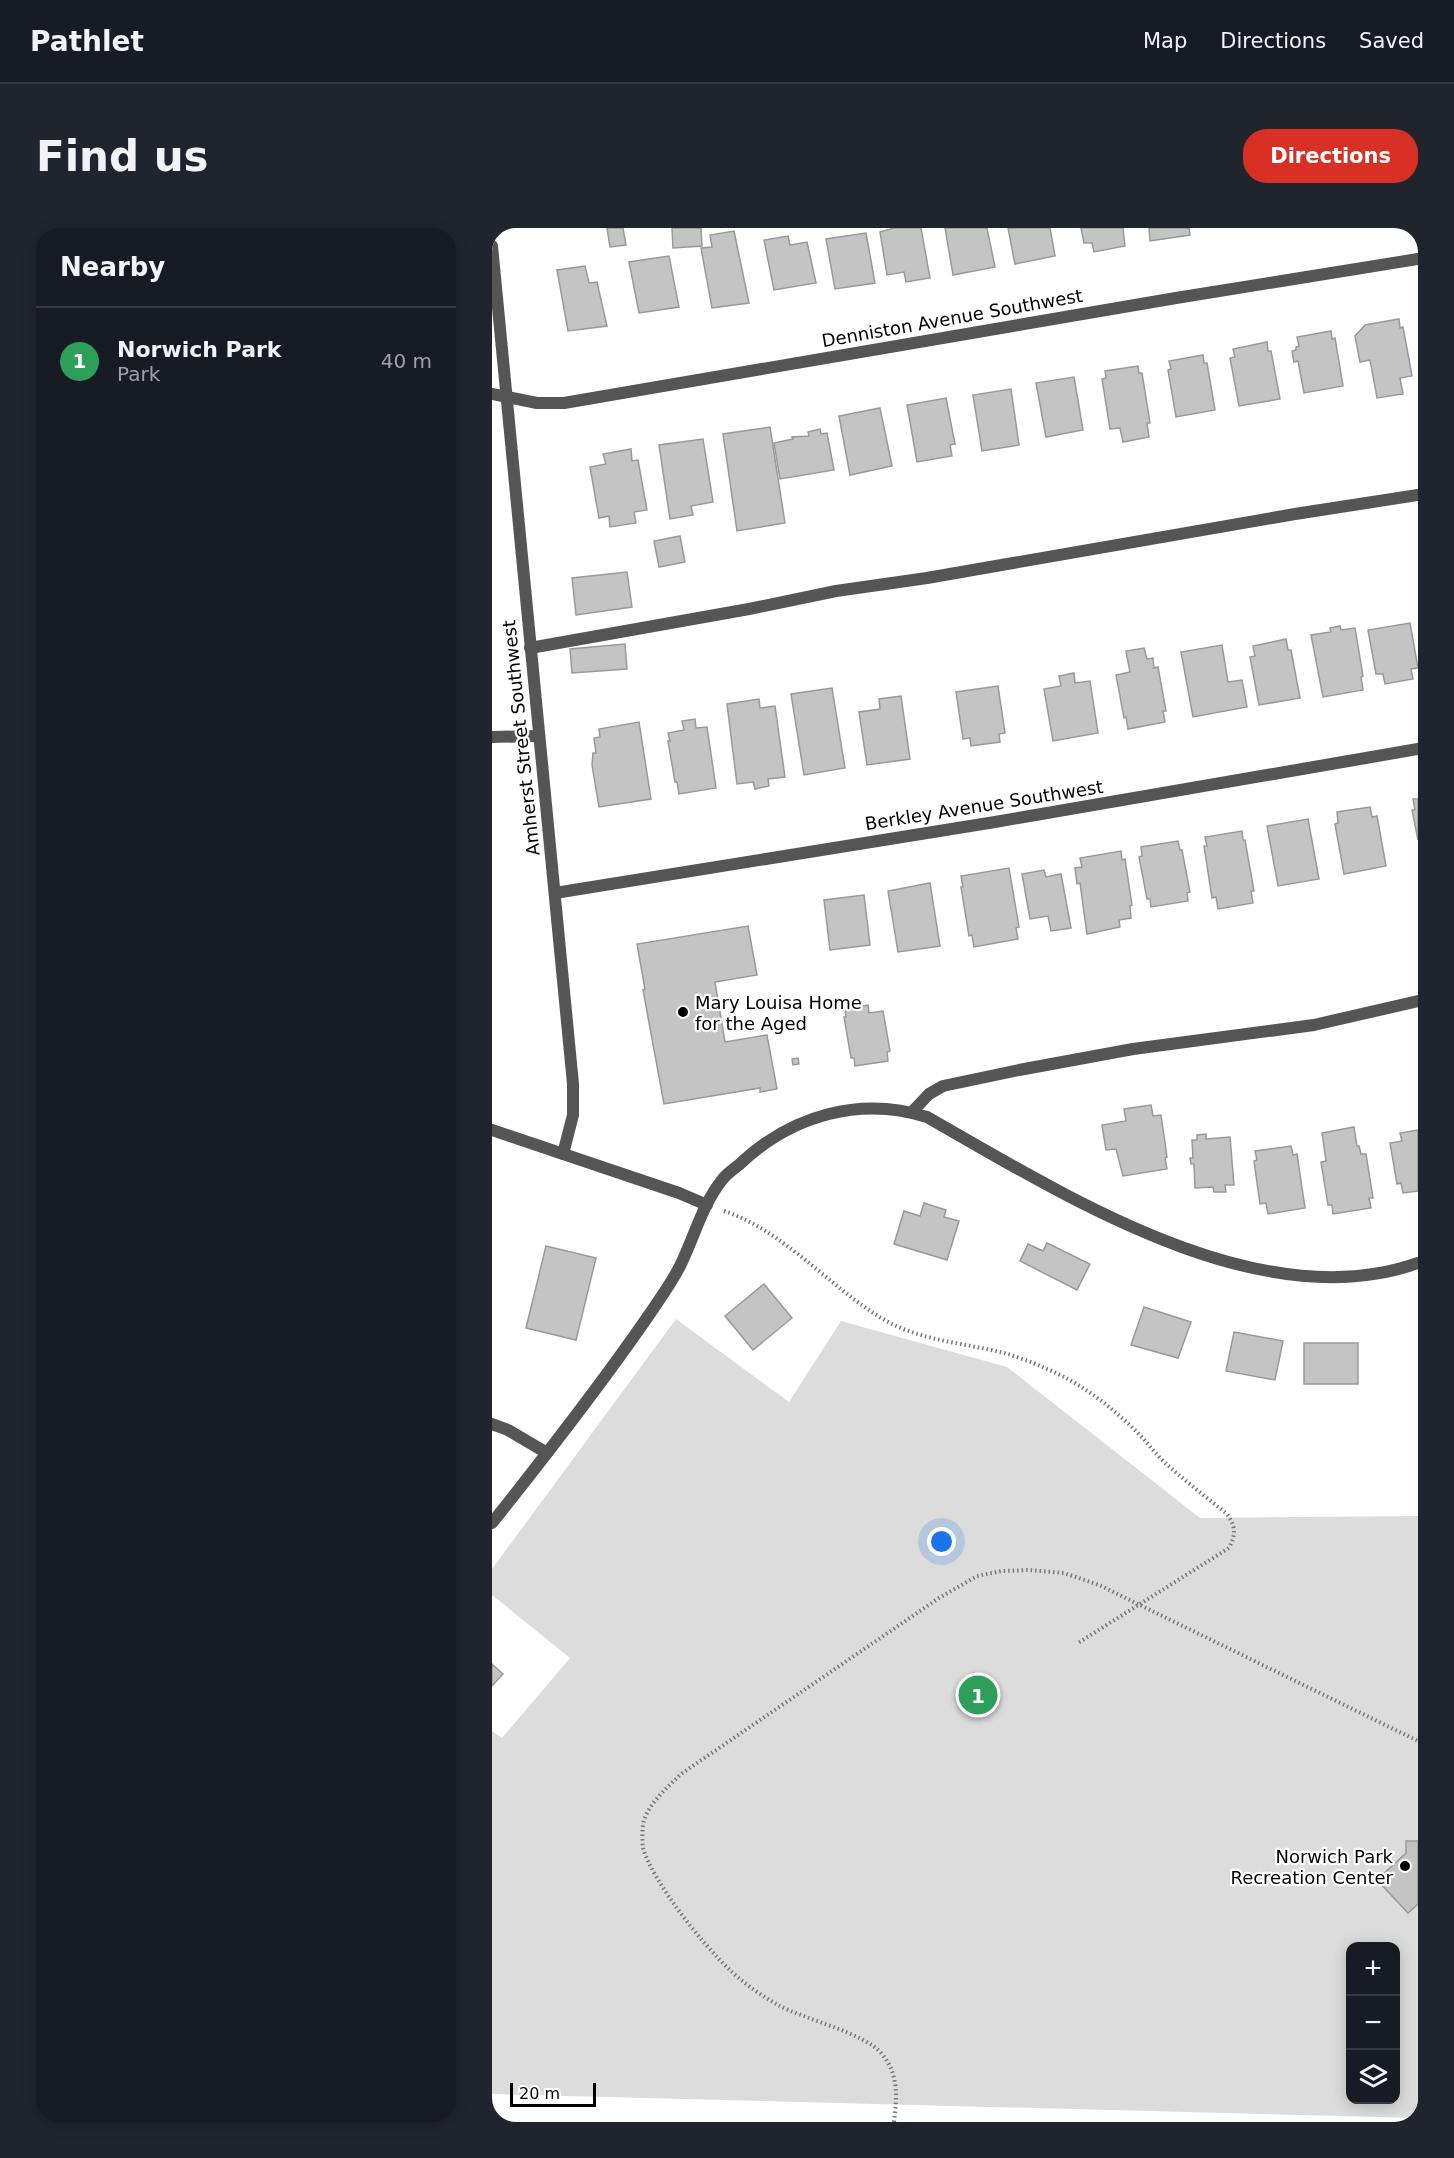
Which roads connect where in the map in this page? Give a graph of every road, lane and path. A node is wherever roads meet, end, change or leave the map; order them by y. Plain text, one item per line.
1 (492, 246) edge
2 (1418, 259) edge
3 (492, 394) edge
4 (506, 397) junction
5 (1418, 495) edge
6 (530, 648) junction
7 (538, 736) junction
8 (492, 737) edge
9 (1418, 749) edge
10 (555, 893) junction
11 (1418, 1001) edge
12 (912, 1112) junction
13 (492, 1131) edge
14 (563, 1154) junction
15 (706, 1205) junction
16 (1418, 1263) edge
17 (492, 1424) edge
18 (547, 1453) junction
19 (492, 1523) edge
20 (1138, 1604) junction
21 (1078, 1643) dead end
22 (1418, 1741) edge
23 (894, 2122) edge

1 - 4 street, Amherst Street Southwest
2 - 4 street, Denniston Avenue Southwest
3 - 4 street, Denniston Avenue Southwest
4 - 6 street, Amherst Street Southwest
5 - 6 street
6 - 7 street, Amherst Street Southwest
7 - 8 street
7 - 10 street, Amherst Street Southwest
9 - 10 street, Berkley Avenue Southwest
10 - 14 street, Amherst Street Southwest
11 - 12 street
12 - 15 street
12 - 16 street
13 - 14 street
14 - 15 street
15 - 18 street
15 - 20 path
17 - 18 street
18 - 19 street
20 - 21 path
20 - 22 path
20 - 23 path

